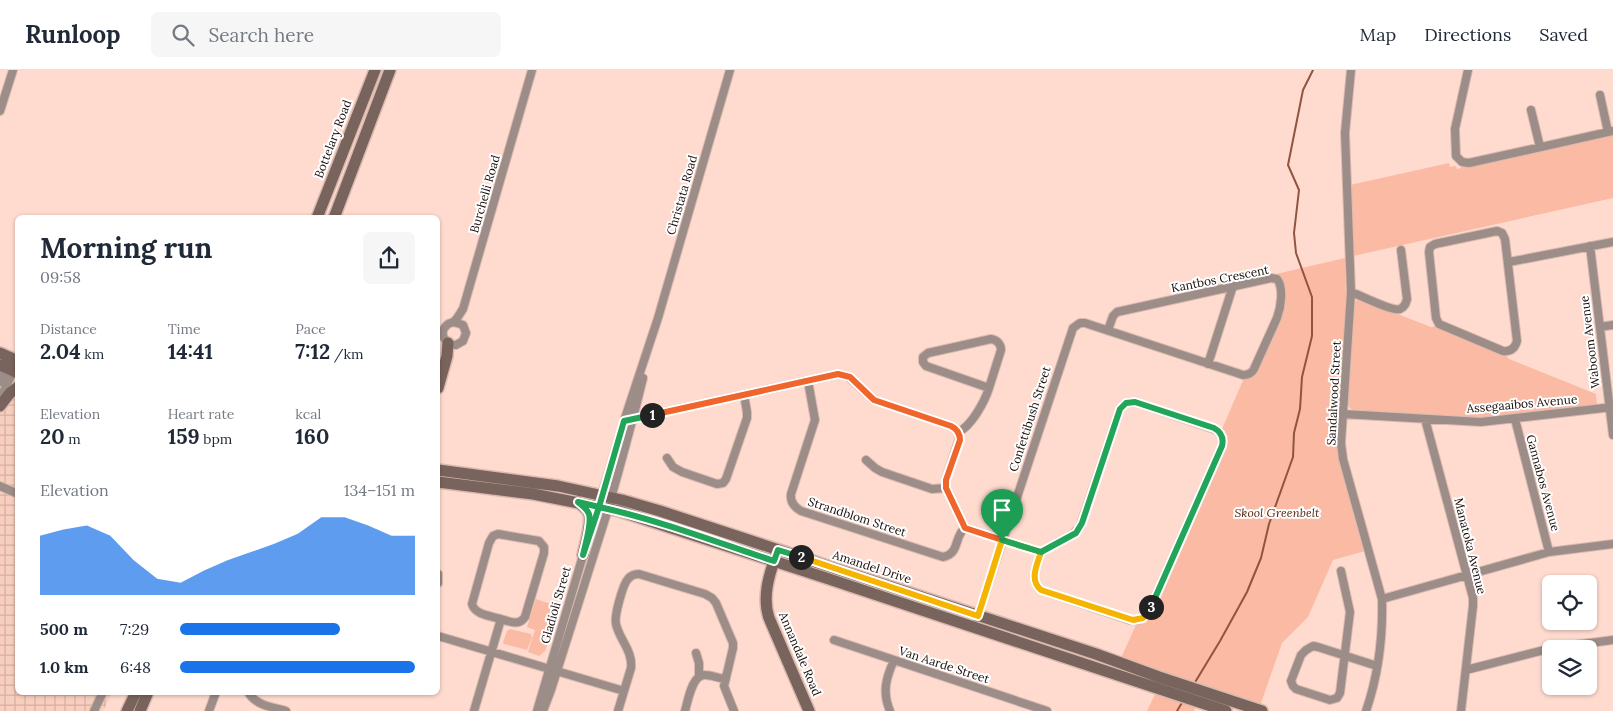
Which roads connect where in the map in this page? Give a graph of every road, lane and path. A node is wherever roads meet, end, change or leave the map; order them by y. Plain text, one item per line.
1 (13, 70) edge
2 (374, 70) edge
3 (390, 70) edge
4 (532, 70) edge
5 (1351, 70) edge
6 (1468, 70) edge
7 (730, 73) edge
8 (1600, 95) dead end
9 (1531, 110) dead end
10 (0, 111) edge
11 (1611, 131) edge
12 (1540, 147) junction
13 (318, 215) edge
14 (335, 215) edge
15 (1613, 242) edge
16 (1590, 246) junction
17 (1401, 250) dead end
18 (1509, 262) junction
19 (1233, 286) junction
20 (1351, 292) junction
21 (463, 309) junction
22 (658, 318) junction
23 (454, 322) junction
24 (463, 325) junction
25 (1613, 325) edge
26 (1600, 328) junction
27 (1108, 330) junction
28 (1071, 332) joint
29 (448, 343) junction
30 (10, 364) edge
31 (1208, 364) junction
32 (440, 381) edge
33 (808, 381) junction
34 (0, 382) edge
35 (989, 388) junction
36 (15, 390) edge
37 (744, 395) junction
38 (0, 400) edge
39 (0, 406) edge
40 (1611, 407) edge
41 (1343, 414) junction
42 (633, 419) junction
43 (1425, 419) junction
44 (1515, 419) junction
45 (624, 421) junction
46 (958, 432) junction
47 (1613, 435) edge
48 (667, 458) dead end
49 (866, 460) dead end
50 (440, 470) edge
51 (440, 482) edge
52 (0, 486) edge
53 (946, 488) junction
54 (15, 493) edge
55 (578, 502) junction
56 (605, 502) junction
57 (965, 528) junction
58 (1002, 540) junction
59 (1613, 544) edge
60 (1041, 552) junction
61 (1549, 552) junction
62 (583, 555) junction
63 (776, 556) junction
64 (1341, 571) dead end
65 (1467, 575) junction
66 (1382, 599) junction
67 (978, 616) junction
68 (501, 619) junction
69 (974, 627) junction
70 (440, 637) edge
71 (834, 640) dead end
72 (1613, 640) edge
73 (492, 653) junction
74 (696, 653) dead end
75 (1344, 655) junction
76 (894, 660) junction
77 (1377, 666) junction
78 (553, 670) junction
79 (1466, 670) junction
80 (699, 676) junction
81 (725, 679) junction
82 (1175, 688) junction
83 (624, 691) junction
84 (101, 695) edge
85 (135, 695) edge
86 (147, 695) edge
87 (215, 695) edge
88 (250, 695) edge
89 (1204, 698) junction
90 (94, 711) edge
91 (127, 711) edge
92 (140, 711) edge
93 (209, 711) edge
94 (286, 711) edge
95 (474, 711) edge
96 (537, 711) edge
97 (543, 711) edge
98 (618, 711) edge
99 (685, 711) edge
100 (734, 711) edge
101 (809, 711) edge
102 (890, 711) edge
103 (1047, 711) edge
104 (1226, 711) edge
105 (1262, 711) edge
106 (1366, 711) edge
107 (1461, 711) edge

1 - 10 street
2 - 13 street, Bottelary Road
3 - 14 street
4 - 21 street, Burchelli Road
5 - 20 street, Sandalwood Street
6 - 12 street
7 - 22 street, Christata Road
8 - 11 street
9 - 12 street
11 - 12 street
15 - 16 street
16 - 18 street
16 - 26 street, Waboom Avenue
17 - 20 street
18 - 18 street
19 - 27 street, Kantbos Crescent
19 - 31 street
19 - 31 street, Kantbos Crescent
20 - 41 street, Sandalwood Street
21 - 23 street, Burchelli Road
21 - 24 street
22 - 42 street, Christata Road
22 - 45 street, Christata Road
23 - 24 street
23 - 29 street, Burchelli Road
24 - 29 street
25 - 26 street
26 - 40 street, Waboom Avenue
27 - 28 street, Kantbos Crescent
27 - 31 street, Kantbos Crescent
28 - 58 street, Confettibush Street
29 - 32 street
30 - 34 street
30 - 38 street
33 - 37 street
33 - 46 street
33 - 57 street, Strandblom Street
35 - 35 street
35 - 46 street
36 - 39 street
37 - 42 street
37 - 48 street
40 - 44 street, Assegaaibos Avenue
40 - 47 street, Waboom Avenue
41 - 43 street, Assegaaibos Avenue
41 - 66 street, Sandalwood Street
42 - 45 street
42 - 56 street, Christata Road
43 - 44 street, Assegaaibos Avenue
43 - 65 street, Manatoka Avenue
44 - 61 street, Gannabos Avenue
45 - 56 street, Christata Road
46 - 53 street
49 - 53 street
50 - 56 street, Amandel Drive
51 - 55 street, Amandel Drive
52 - 54 street
53 - 57 street
55 - 56 street, Amandel Drive
55 - 62 street
56 - 62 street, Gladioli Street
56 - 63 street, Amandel Drive
56 - 78 street, Gladioli Street
57 - 58 street
58 - 60 street
58 - 67 street, Confettibush Street
59 - 61 street
60 - 60 street
61 - 65 street
62 - 78 street, Gladioli Street
63 - 67 street, Amandel Drive
63 - 69 street, Amandel Drive
63 - 101 street, Annandale Road
64 - 75 street
65 - 66 street
65 - 79 street, Manatoka Avenue
66 - 77 street, Sandalwood Street
67 - 69 street, Confettibush Street
67 - 82 street, Amandel Drive
68 - 68 street
68 - 73 street
69 - 82 street, Amandel Drive
70 - 73 street
71 - 76 street, Van Aarde Street
72 - 79 street
73 - 78 street
73 - 95 street
74 - 80 street
75 - 75 street
75 - 77 street
76 - 102 street
76 - 103 street, Van Aarde Street
77 - 106 street, Sandalwood Street
78 - 83 street
78 - 96 street, Gladioli Street
78 - 97 street, Gladioli Street
79 - 107 street, Manatoka Avenue
80 - 81 street
80 - 99 street
81 - 83 street
81 - 100 street
82 - 89 street, Amandel Drive
83 - 98 street
84 - 90 street
85 - 91 street
86 - 92 street
87 - 93 street
88 - 94 street
89 - 104 street, Amandel Drive
89 - 105 street, Amandel Drive

